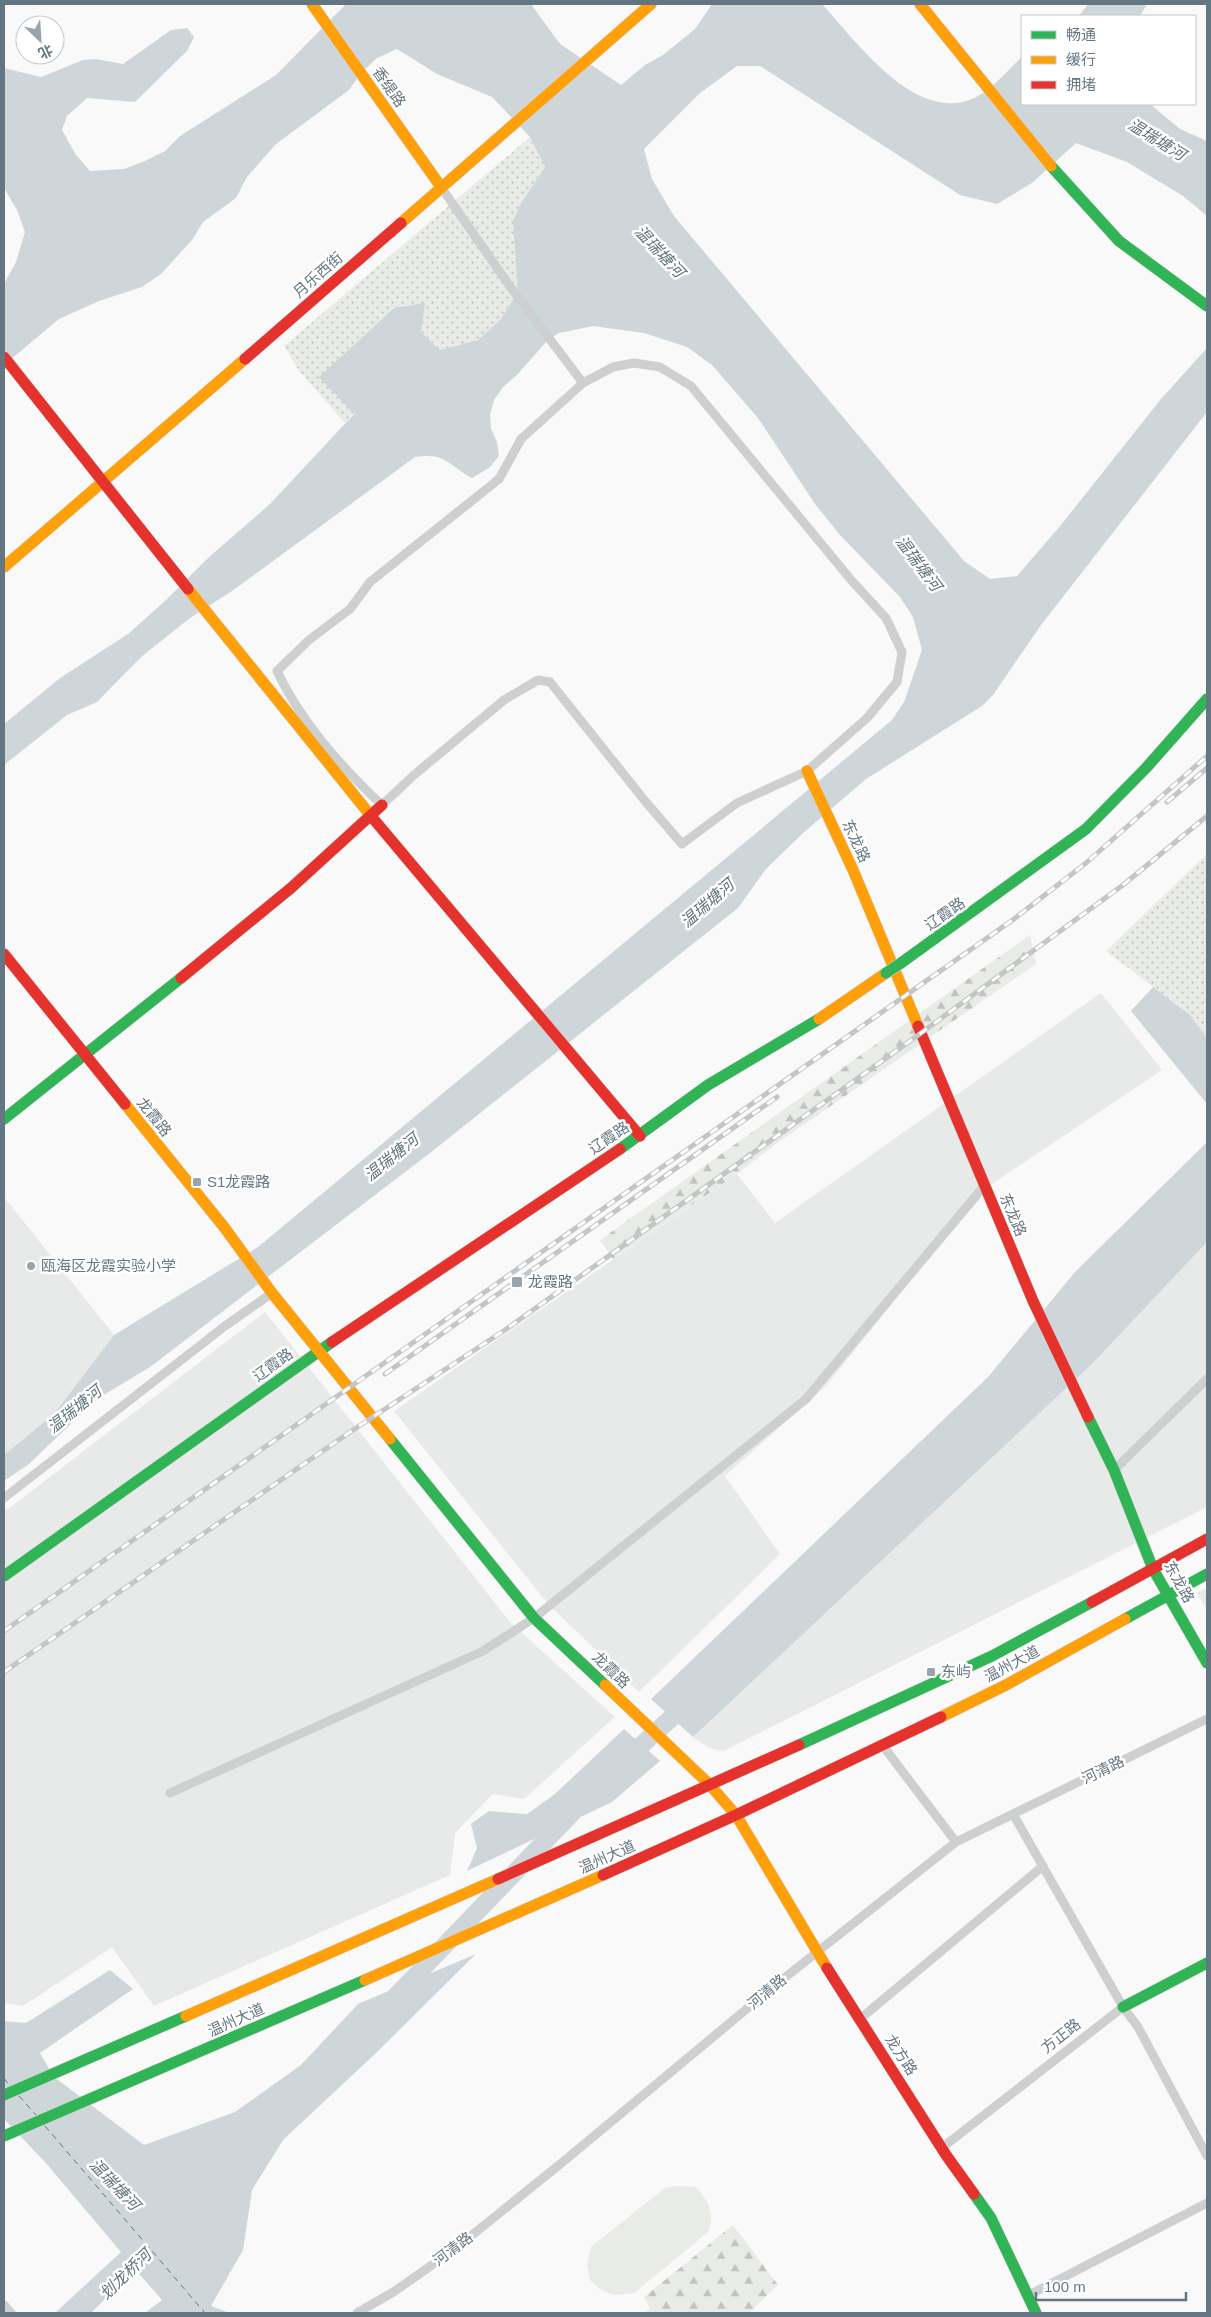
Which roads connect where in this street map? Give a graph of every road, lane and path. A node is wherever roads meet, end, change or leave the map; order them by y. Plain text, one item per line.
1 (312, 4) edge
2 (650, 4) edge
3 (920, 4) edge
4 (441, 187) junction
5 (1207, 306) edge
6 (4, 357) edge
7 (583, 383) junction
8 (103, 483) junction
9 (4, 567) edge
10 (1207, 699) edge
11 (808, 774) junction
12 (382, 805) junction
13 (371, 816) junction
14 (4, 954) edge
15 (85, 1054) junction
16 (4, 1119) edge
17 (640, 1136) junction
18 (985, 1185) junction
19 (272, 1293) junction
20 (318, 1350) junction
21 (1207, 1379) edge
22 (1114, 1470) junction
23 (4, 1498) edge
24 (1207, 1540) edge
25 (1154, 1569) junction
26 (1207, 1574) edge
27 (4, 1576) edge
28 (1168, 1594) junction
29 (534, 1618) junction
30 (1207, 1663) edge
31 (1207, 1719) edge
32 (883, 1746) junction
33 (709, 1784) junction
34 (170, 1793) dead end
35 (1013, 1814) junction
36 (736, 1815) junction
37 (956, 1842) junction
38 (1043, 1866) junction
39 (816, 1952) junction
40 (1207, 1963) edge
41 (1123, 2007) junction
42 (860, 2019) junction
43 (4, 2095) edge
44 (4, 2136) edge
45 (943, 2147) junction
46 (1207, 2156) edge
47 (1207, 2203) edge
48 (1029, 2295) junction
49 (4, 2305) edge
50 (11, 2313) edge
51 (357, 2313) edge
52 (1036, 2313) edge

1 - 4 main road, 香缇路
2 - 4 main road, 月乐西街
3 - 5 main road
4 - 7 street
4 - 8 main road, 月乐西街
6 - 8 main road
7 - 11 street
7 - 12 street
8 - 9 main road, 月乐西街
8 - 13 main road
10 - 17 main road, 辽霞路, bridge
11 - 12 street
11 - 18 main road, 东龙路
12 - 13 main road
13 - 15 main road
13 - 17 main road
14 - 15 main road, 龙霞路
15 - 16 main road
15 - 19 main road, 龙霞路
17 - 20 main road, 辽霞路
18 - 22 main road, 东龙路
18 - 29 street
19 - 20 main road, 龙霞路
19 - 23 street
20 - 27 main road, 辽霞路
20 - 29 main road, 龙霞路
21 - 22 street
22 - 25 main road, 东龙路
24 - 25 main road, 温州大道
25 - 28 main road, 东龙路
25 - 33 main road, 温州大道
26 - 28 main road, 温州大道
28 - 30 main road, 东龙路
28 - 32 main road, 温州大道
29 - 33 main road, 龙霞路
29 - 34 street
31 - 35 street, 河清路
32 - 36 main road, 温州大道
32 - 37 street
33 - 36 main road, 龙霞路
33 - 43 main road, 温州大道
35 - 37 street, 河清路
35 - 38 street
36 - 39 main road, 龙方路
36 - 44 main road, 温州大道
37 - 39 street, 河清路
38 - 41 street
38 - 42 street
39 - 42 main road, 龙方路
39 - 51 street, 河清路
40 - 41 main road, 方正路
41 - 45 street, 方正路
41 - 46 street
42 - 45 main road, 龙方路
45 - 48 main road, 龙方路
47 - 48 street
48 - 52 main road, 龙方路
49 - 50 street

